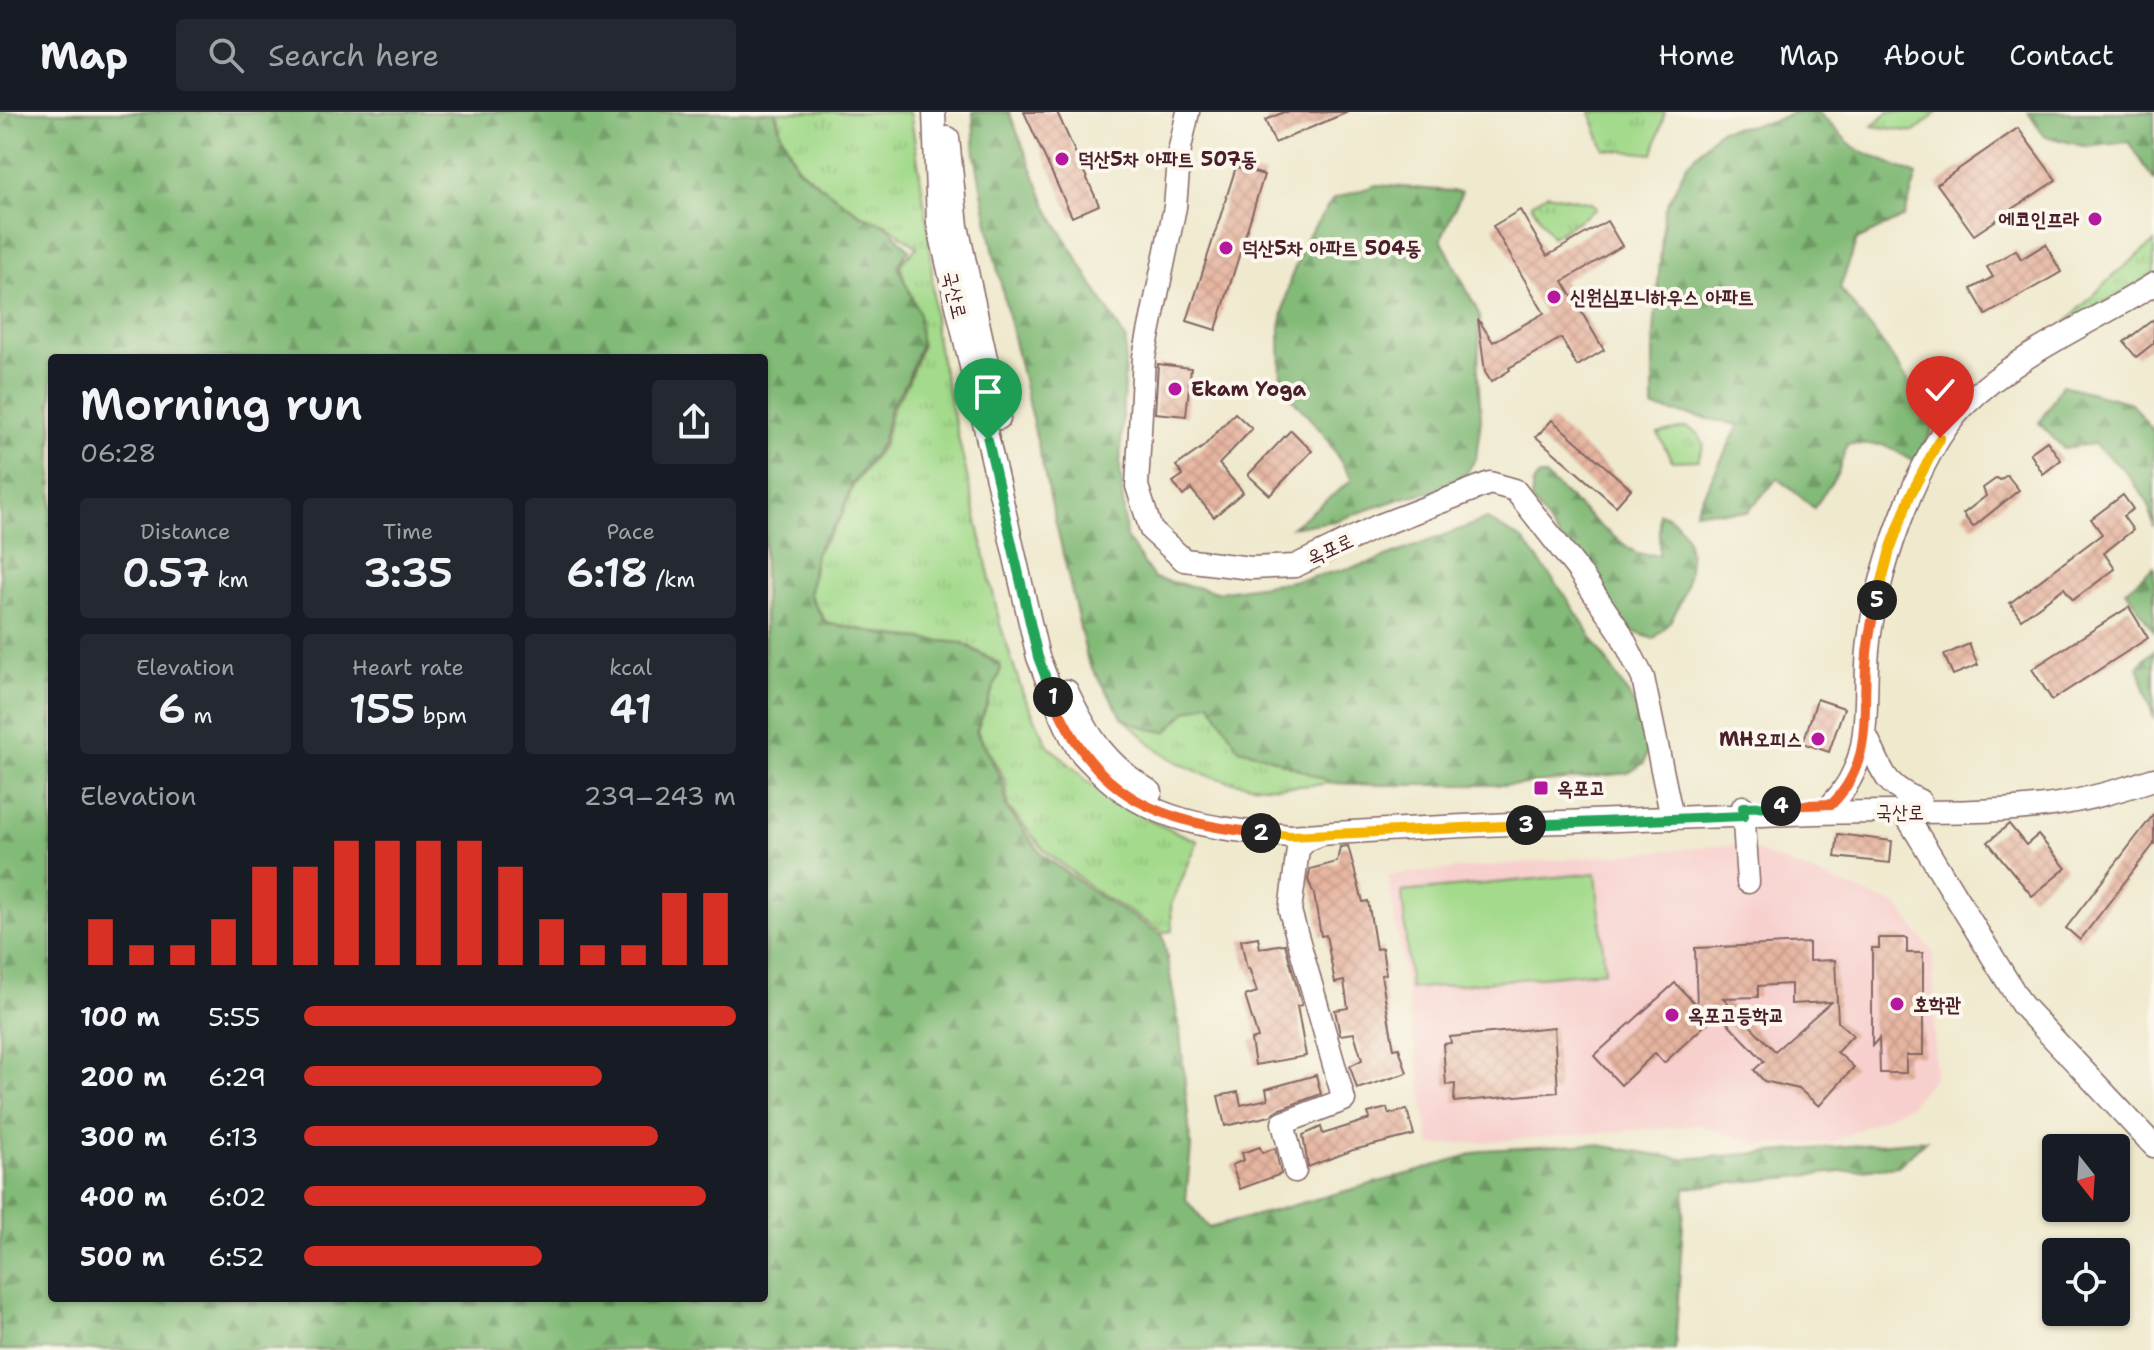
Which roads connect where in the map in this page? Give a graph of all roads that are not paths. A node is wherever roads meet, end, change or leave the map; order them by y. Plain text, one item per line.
1 (934, 112) edge
2 (946, 112) edge
3 (1188, 112) edge
4 (2154, 284) edge
5 (1866, 736) junction
6 (2154, 767) edge
7 (2154, 779) edge
8 (1832, 804) junction
9 (1913, 808) junction
10 (1744, 811) junction
11 (1671, 814) junction
12 (1323, 834) junction
13 (1279, 835) junction
14 (1298, 849) junction
15 (1748, 882) dead end
16 (2154, 1132) edge
17 (2154, 1146) edge
18 (1295, 1171) dead end

1 - 13 street, 국산로
2 - 11 street, 국산로
3 - 11 street, 옥포로
4 - 5 street
5 - 8 street
5 - 9 street
6 - 9 street, 국산로
7 - 9 street, 국산로
8 - 9 street, 국산로
8 - 10 street, 국산로
9 - 10 street, 국산로
9 - 16 street
9 - 17 street
10 - 11 street, 국산로
10 - 15 street
11 - 12 street, 국산로
12 - 13 street, 국산로
12 - 14 street
13 - 14 street
14 - 18 street

